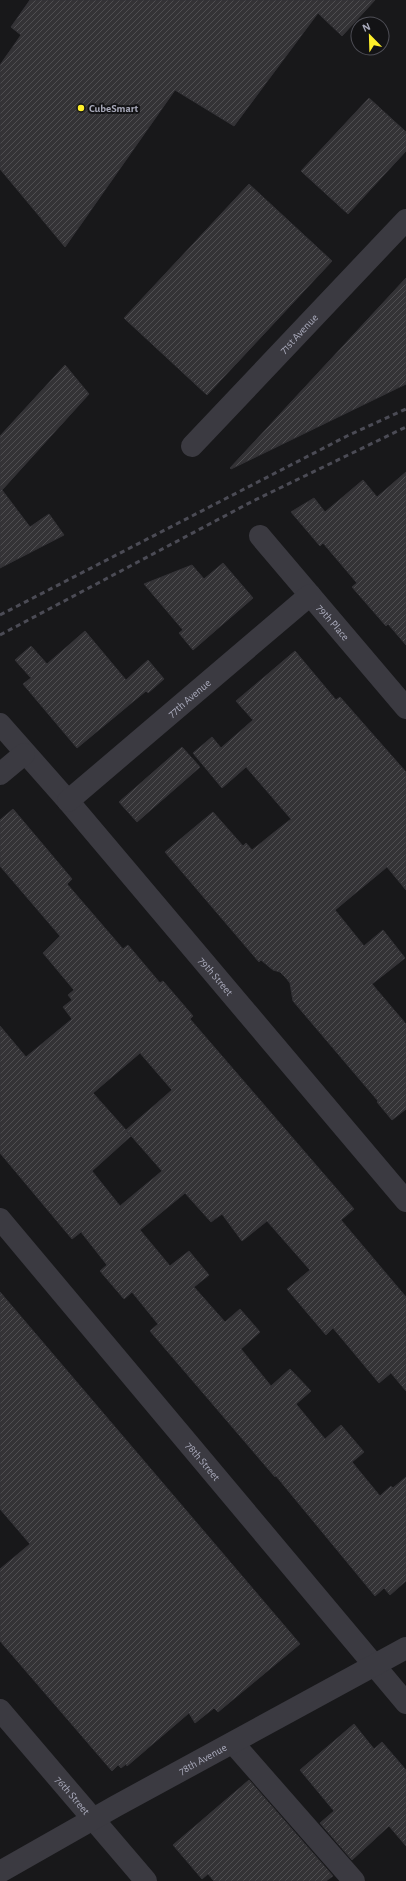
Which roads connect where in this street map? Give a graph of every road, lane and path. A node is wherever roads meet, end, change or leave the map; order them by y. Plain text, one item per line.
1 (406, 220) edge
2 (192, 446) dead end
3 (260, 536) dead end
4 (310, 595) junction
5 (406, 708) edge
6 (0, 724) edge
7 (24, 754) junction
8 (0, 774) edge
9 (68, 801) junction
10 (406, 1201) edge
11 (0, 1219) edge
12 (406, 1648) edge
13 (374, 1666) junction
14 (406, 1703) edge
15 (0, 1710) edge
16 (234, 1743) junction
17 (93, 1819) junction
18 (0, 1872) edge
19 (146, 1881) edge
20 (354, 1881) edge

1 - 2 street, 71st Avenue
3 - 4 street, 79th Place
4 - 5 street, 79th Place
4 - 9 street, 77th Avenue
6 - 7 street, 79th Street
7 - 8 street
7 - 9 street, 79th Street
9 - 10 street, 79th Street
11 - 13 street, 78th Street
12 - 13 street, 78th Avenue
13 - 14 street, 78th Street
13 - 16 street, 78th Avenue
15 - 17 street, 76th Street
16 - 17 street, 78th Avenue
16 - 20 street
17 - 18 street, 78th Avenue
17 - 19 street, 76th Street

